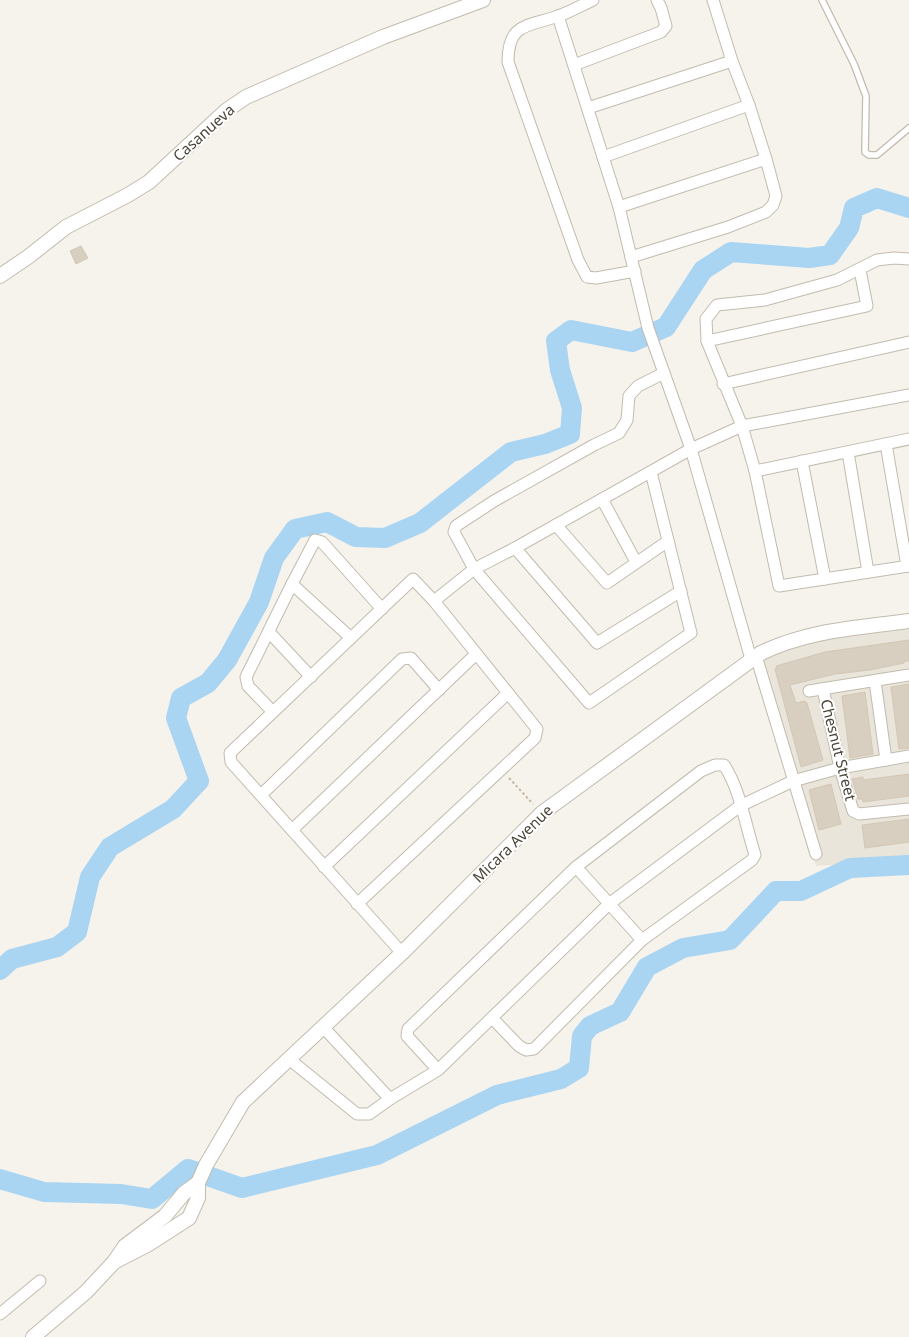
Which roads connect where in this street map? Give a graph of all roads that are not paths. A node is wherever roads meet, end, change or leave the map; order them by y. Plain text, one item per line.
1 (483, 0) edge
2 (593, 0) edge
3 (657, 0) edge
4 (713, 0) edge
5 (822, 0) edge
6 (558, 16) junction
7 (732, 61) junction
8 (574, 65) junction
9 (749, 105) junction
10 (588, 108) junction
11 (909, 128) edge
12 (603, 157) junction
13 (766, 159) junction
14 (619, 207) junction
15 (631, 257) junction
16 (909, 259) edge
17 (635, 270) junction
18 (860, 270) junction
19 (0, 276) edge
20 (707, 341) junction
21 (909, 342) edge
22 (664, 373) junction
23 (723, 384) junction
24 (909, 394) edge
25 (742, 426) junction
26 (909, 439) edge
27 (886, 444) junction
28 (691, 449) junction
29 (848, 452) junction
30 (802, 461) junction
31 (755, 471) junction
32 (651, 472) junction
33 (602, 499) junction
34 (556, 525) junction
35 (668, 541) junction
36 (515, 548) junction
37 (636, 562) junction
38 (908, 566) edge
39 (474, 569) junction
40 (868, 572) junction
41 (825, 579) junction
42 (292, 584) junction
43 (681, 591) junction
44 (434, 601) junction
45 (382, 609) junction
46 (909, 621) edge
47 (269, 632) junction
48 (351, 638) junction
49 (476, 655) junction
50 (753, 657) junction
51 (909, 675) edge
52 (310, 676) junction
53 (875, 681) junction
54 (823, 689) junction
55 (439, 690) junction
56 (809, 691) dead end
57 (508, 693) junction
58 (273, 712) junction
59 (909, 756) edge
60 (886, 760) junction
61 (840, 768) junction
62 (793, 781) junction
63 (261, 795) junction
64 (740, 806) junction
65 (909, 809) edge
66 (292, 830) junction
67 (816, 854) dead end
68 (324, 867) junction
69 (576, 867) junction
70 (358, 904) junction
71 (609, 904) junction
72 (642, 940) junction
73 (402, 954) junction
74 (492, 1018) junction
75 (322, 1027) junction
76 (289, 1059) junction
77 (438, 1070) junction
78 (390, 1099) junction
79 (198, 1183) junction
80 (114, 1262) junction
81 (40, 1282) dead end
82 (0, 1314) edge
83 (33, 1337) edge

1 - 19 street, Casanueva
2 - 6 street
3 - 8 street
4 - 7 street
5 - 11 lane
6 - 8 street
6 - 17 street
7 - 9 street
7 - 10 street
8 - 10 street
9 - 12 street
9 - 13 street
10 - 12 street
12 - 14 street
13 - 14 street
13 - 15 street
14 - 15 street
15 - 17 street
16 - 18 street
17 - 22 street
18 - 20 street
18 - 20 street
20 - 23 street
21 - 23 street
22 - 28 street
22 - 39 street
23 - 25 street
24 - 25 street
25 - 28 street
25 - 31 street
26 - 27 street
27 - 29 street
27 - 38 street
28 - 32 street
28 - 50 street
29 - 30 street
29 - 40 street
30 - 31 street
30 - 41 street
31 - 41 street
32 - 33 street
32 - 35 street
33 - 34 street
33 - 37 street
34 - 36 street
34 - 37 street
35 - 37 street
35 - 43 street
36 - 39 street
36 - 43 street
38 - 40 street
39 - 43 street
39 - 44 street
40 - 41 street
42 - 45 street
42 - 47 street
42 - 48 street
44 - 45 street
44 - 49 street
45 - 48 street
46 - 50 street, Micara Avenue
47 - 52 street
47 - 58 street
48 - 52 street
49 - 55 street
49 - 57 street
50 - 62 street
50 - 73 street, Micara Avenue
51 - 53 street
52 - 58 street
53 - 54 street
53 - 60 street
54 - 56 street
54 - 61 street, Chesnut Street
55 - 63 street
55 - 66 street
57 - 68 street
57 - 70 street
58 - 63 street
59 - 60 street
60 - 61 street
61 - 62 street
61 - 65 street, Chesnut Street
62 - 64 street
62 - 67 street
63 - 66 street
64 - 69 street
64 - 71 street
64 - 72 street
66 - 68 street
68 - 70 street
69 - 71 street
69 - 77 street
70 - 73 street
71 - 72 street
71 - 74 street
72 - 74 street
73 - 75 street, Micara Avenue
74 - 77 street
75 - 76 street, Micara Avenue
75 - 78 street
76 - 78 street
76 - 79 street, Micara Avenue
77 - 78 street
79 - 80 street, Micara Avenue
79 - 80 street, Micara Avenue
80 - 83 street, Micara Avenue
81 - 82 street

